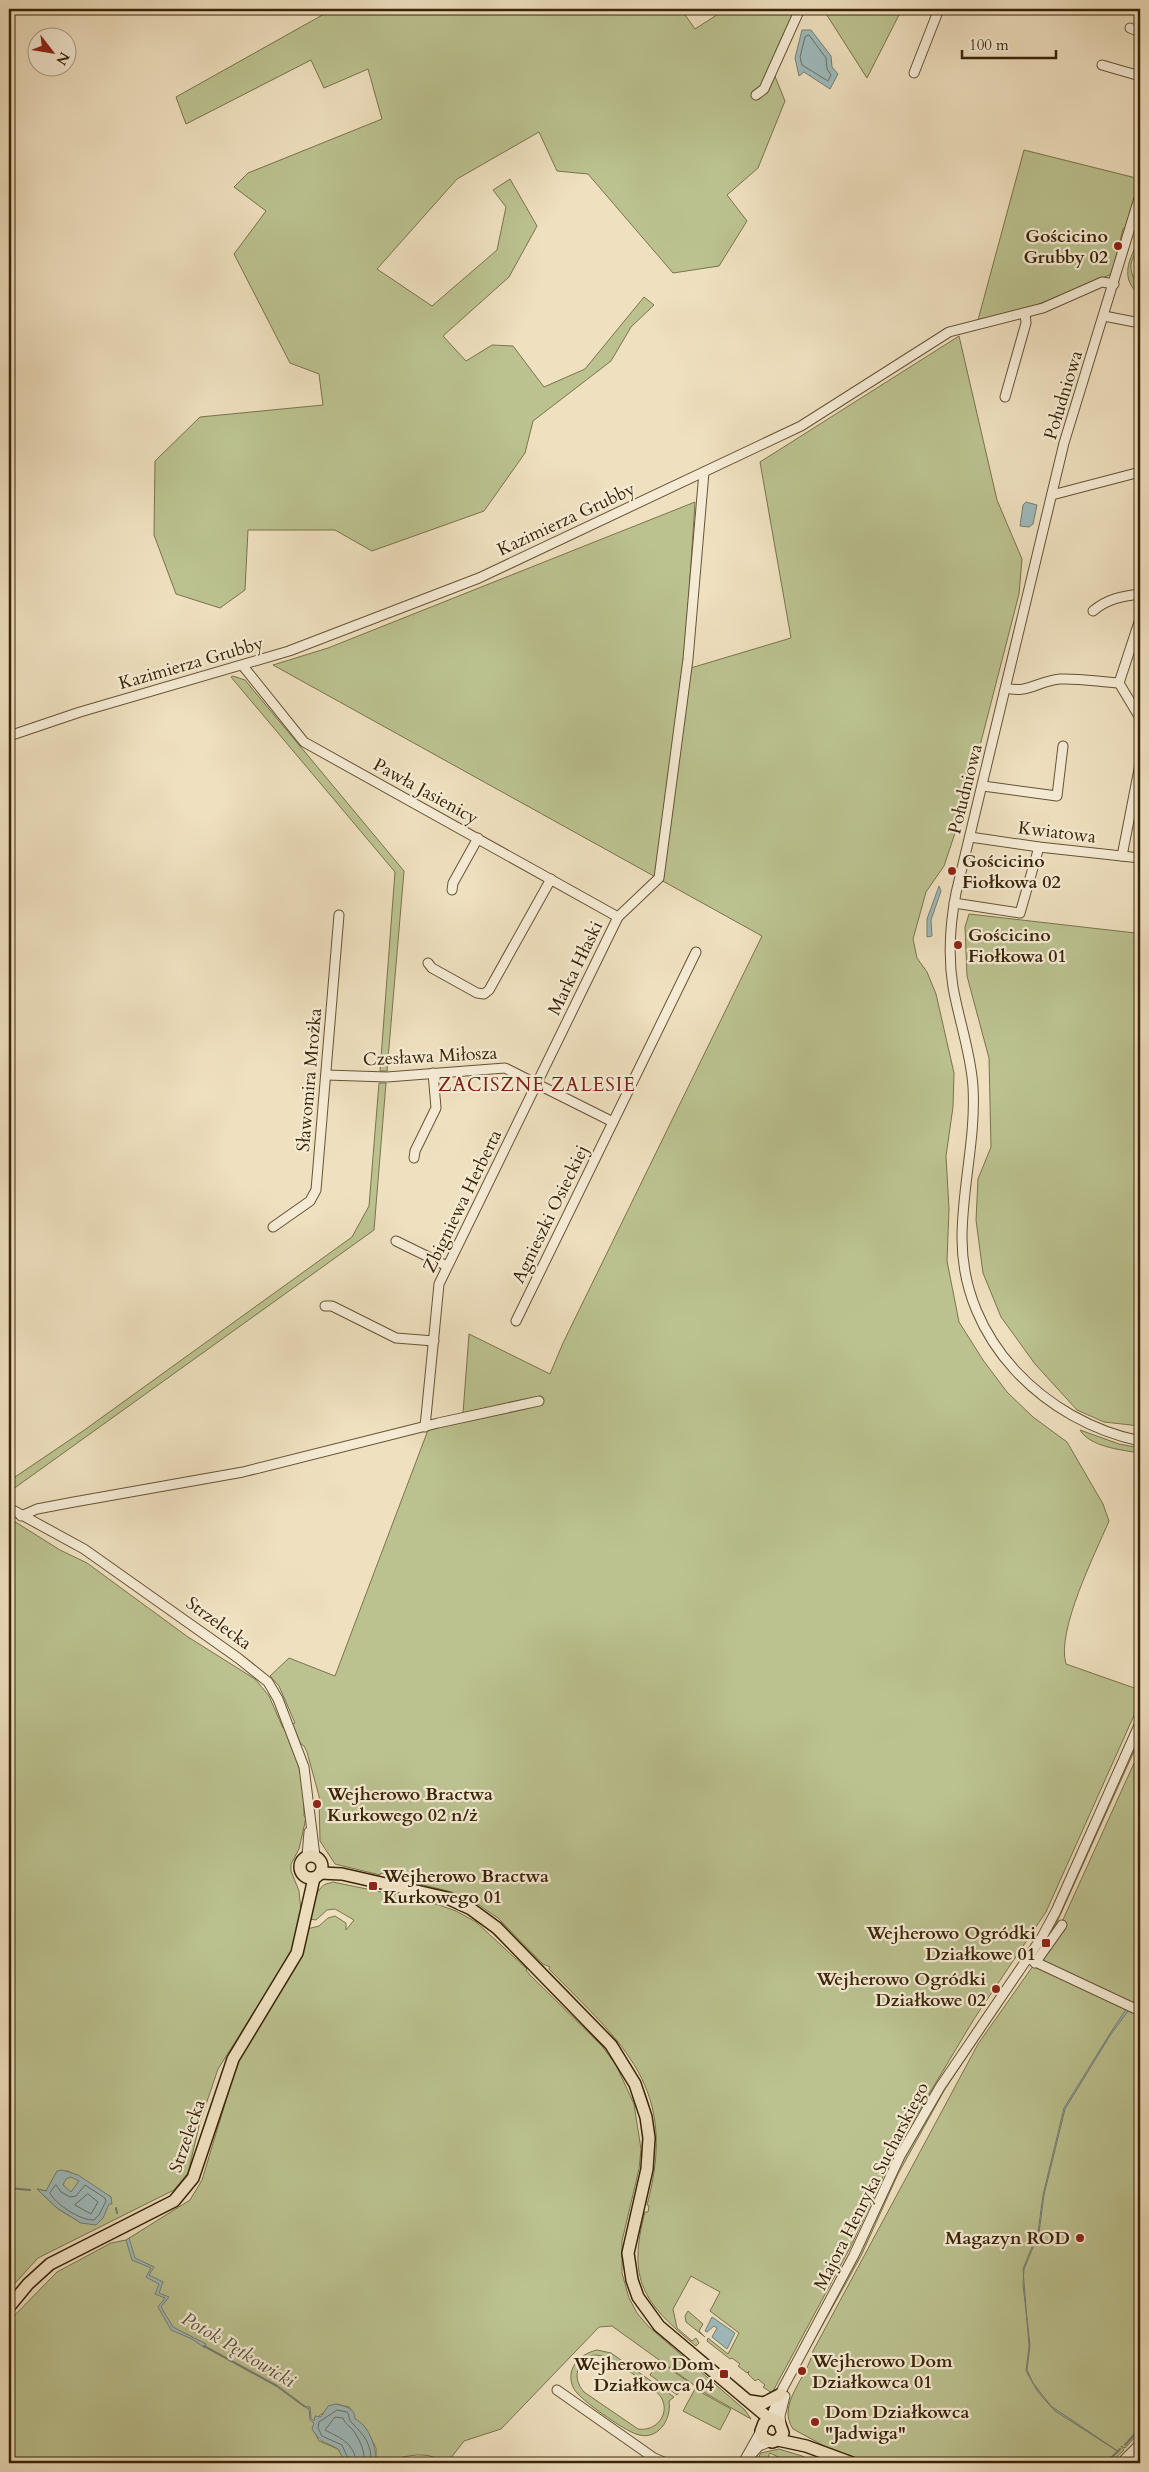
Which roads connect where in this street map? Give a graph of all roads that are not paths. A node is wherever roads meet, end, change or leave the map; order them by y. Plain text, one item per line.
1 (800, 9) edge
2 (939, 9) edge
3 (1130, 28) dead end
4 (1140, 32) edge
5 (1102, 65) dead end
6 (914, 73) dead end
7 (1140, 76) edge
8 (756, 95) dead end
9 (1140, 195) edge
10 (1114, 284) junction
11 (1026, 313) junction
12 (1104, 316) junction
13 (1140, 323) edge
14 (1005, 397) dead end
15 (704, 472) junction
16 (1140, 472) edge
17 (1052, 495) junction
18 (1140, 594) edge
19 (1093, 611) dead end
20 (1140, 618) edge
21 (243, 666) junction
22 (1119, 683) junction
23 (1006, 688) junction
24 (1140, 718) edge
25 (9, 736) edge
26 (1062, 746) dead end
27 (1140, 764) edge
28 (982, 786) junction
29 (970, 837) junction
30 (478, 838) junction
31 (1039, 847) junction
32 (1122, 856) junction
33 (1140, 858) edge
34 (551, 879) junction
35 (452, 890) dead end
36 (954, 903) junction
37 (339, 915) dead end
38 (618, 917) junction
39 (696, 952) dead end
40 (428, 963) dead end
41 (433, 1073) junction
42 (326, 1075) junction
43 (536, 1084) junction
44 (613, 1122) junction
45 (414, 1158) dead end
46 (273, 1227) dead end
47 (396, 1241) dead end
48 (447, 1266) junction
49 (325, 1306) dead end
50 (516, 1320) dead end
51 (434, 1341) junction
52 (540, 1401) dead end
53 (425, 1427) junction
54 (1140, 1441) edge
55 (9, 1508) edge
56 (21, 1516) junction
57 (1140, 1723) edge
58 (311, 1856) junction
59 (316, 1873) junction
60 (1062, 1925) dead end
61 (1033, 1961) junction
62 (1140, 2012) edge
63 (9, 2307) edge
64 (789, 2376) junction
65 (557, 2390) dead end
66 (780, 2394) junction
67 (749, 2402) junction
68 (770, 2419) junction
69 (782, 2427) junction
70 (761, 2429) junction
71 (773, 2441) junction
72 (1140, 2444) edge
73 (806, 2446) junction
74 (666, 2463) edge
75 (744, 2463) edge
76 (852, 2463) edge
77 (1121, 2463) edge

1 - 8 street
2 - 6 street
3 - 4 street
5 - 7 street
9 - 10 street, Południowa
10 - 11 street, Kazimierza Grubby
10 - 12 street, Południowa
11 - 14 street
11 - 15 street, Kazimierza Grubby
12 - 13 street
12 - 17 street, Południowa
15 - 21 street, Kazimierza Grubby
15 - 38 street, Marka Hłaski
16 - 17 street
17 - 23 street, Południowa
18 - 19 street
20 - 22 street
21 - 25 street, Kazimierza Grubby
21 - 30 street, Pawła Jasienicy
22 - 23 street
22 - 24 street
23 - 28 street, Południowa
26 - 28 street
27 - 32 street
28 - 29 street, Południowa
29 - 31 street, Kwiatowa
29 - 36 street, Południowa
30 - 34 street, Pawła Jasienicy
30 - 35 street
31 - 32 street, Kwiatowa
31 - 36 street
32 - 33 street, Kwiatowa
34 - 38 street, Pawła Jasienicy
34 - 40 street
36 - 54 street, Południowa
37 - 42 street, Sławomira Mrożka
38 - 43 street, Marka Hłaski
39 - 44 street, Agnieszki Osieckiej
41 - 42 street, Czesława Miłosza
41 - 43 street, Czesława Miłosza
41 - 45 street
42 - 46 street, Sławomira Mrożka
43 - 44 street, Czesława Miłosza
43 - 48 street, Zbigniewa Herberta
44 - 50 street, Agnieszki Osieckiej
47 - 48 street
48 - 51 street, Zbigniewa Herberta
49 - 51 street
51 - 53 street, Zbigniewa Herberta
52 - 53 street
53 - 56 street
55 - 56 street, Strzelecka
56 - 58 street, Strzelecka
57 - 61 street, Majora Henryka Sucharskiego
58 - 59 main road
58 - 59 main road, Strzelecka
59 - 63 main road, Strzelecka
59 - 67 main road
60 - 61 street
61 - 62 street
61 - 64 street, Majora Henryka Sucharskiego
64 - 66 street, Majora Henryka Sucharskiego
64 - 69 street, Majora Henryka Sucharskiego
65 - 74 street
66 - 67 main road
66 - 68 street, Majora Henryka Sucharskiego
67 - 68 main road
67 - 70 main road
68 - 69 main road
68 - 70 main road
69 - 71 main road
69 - 73 main road
70 - 71 main road
70 - 75 street
71 - 73 main road
71 - 75 street
72 - 77 street
73 - 76 main road

